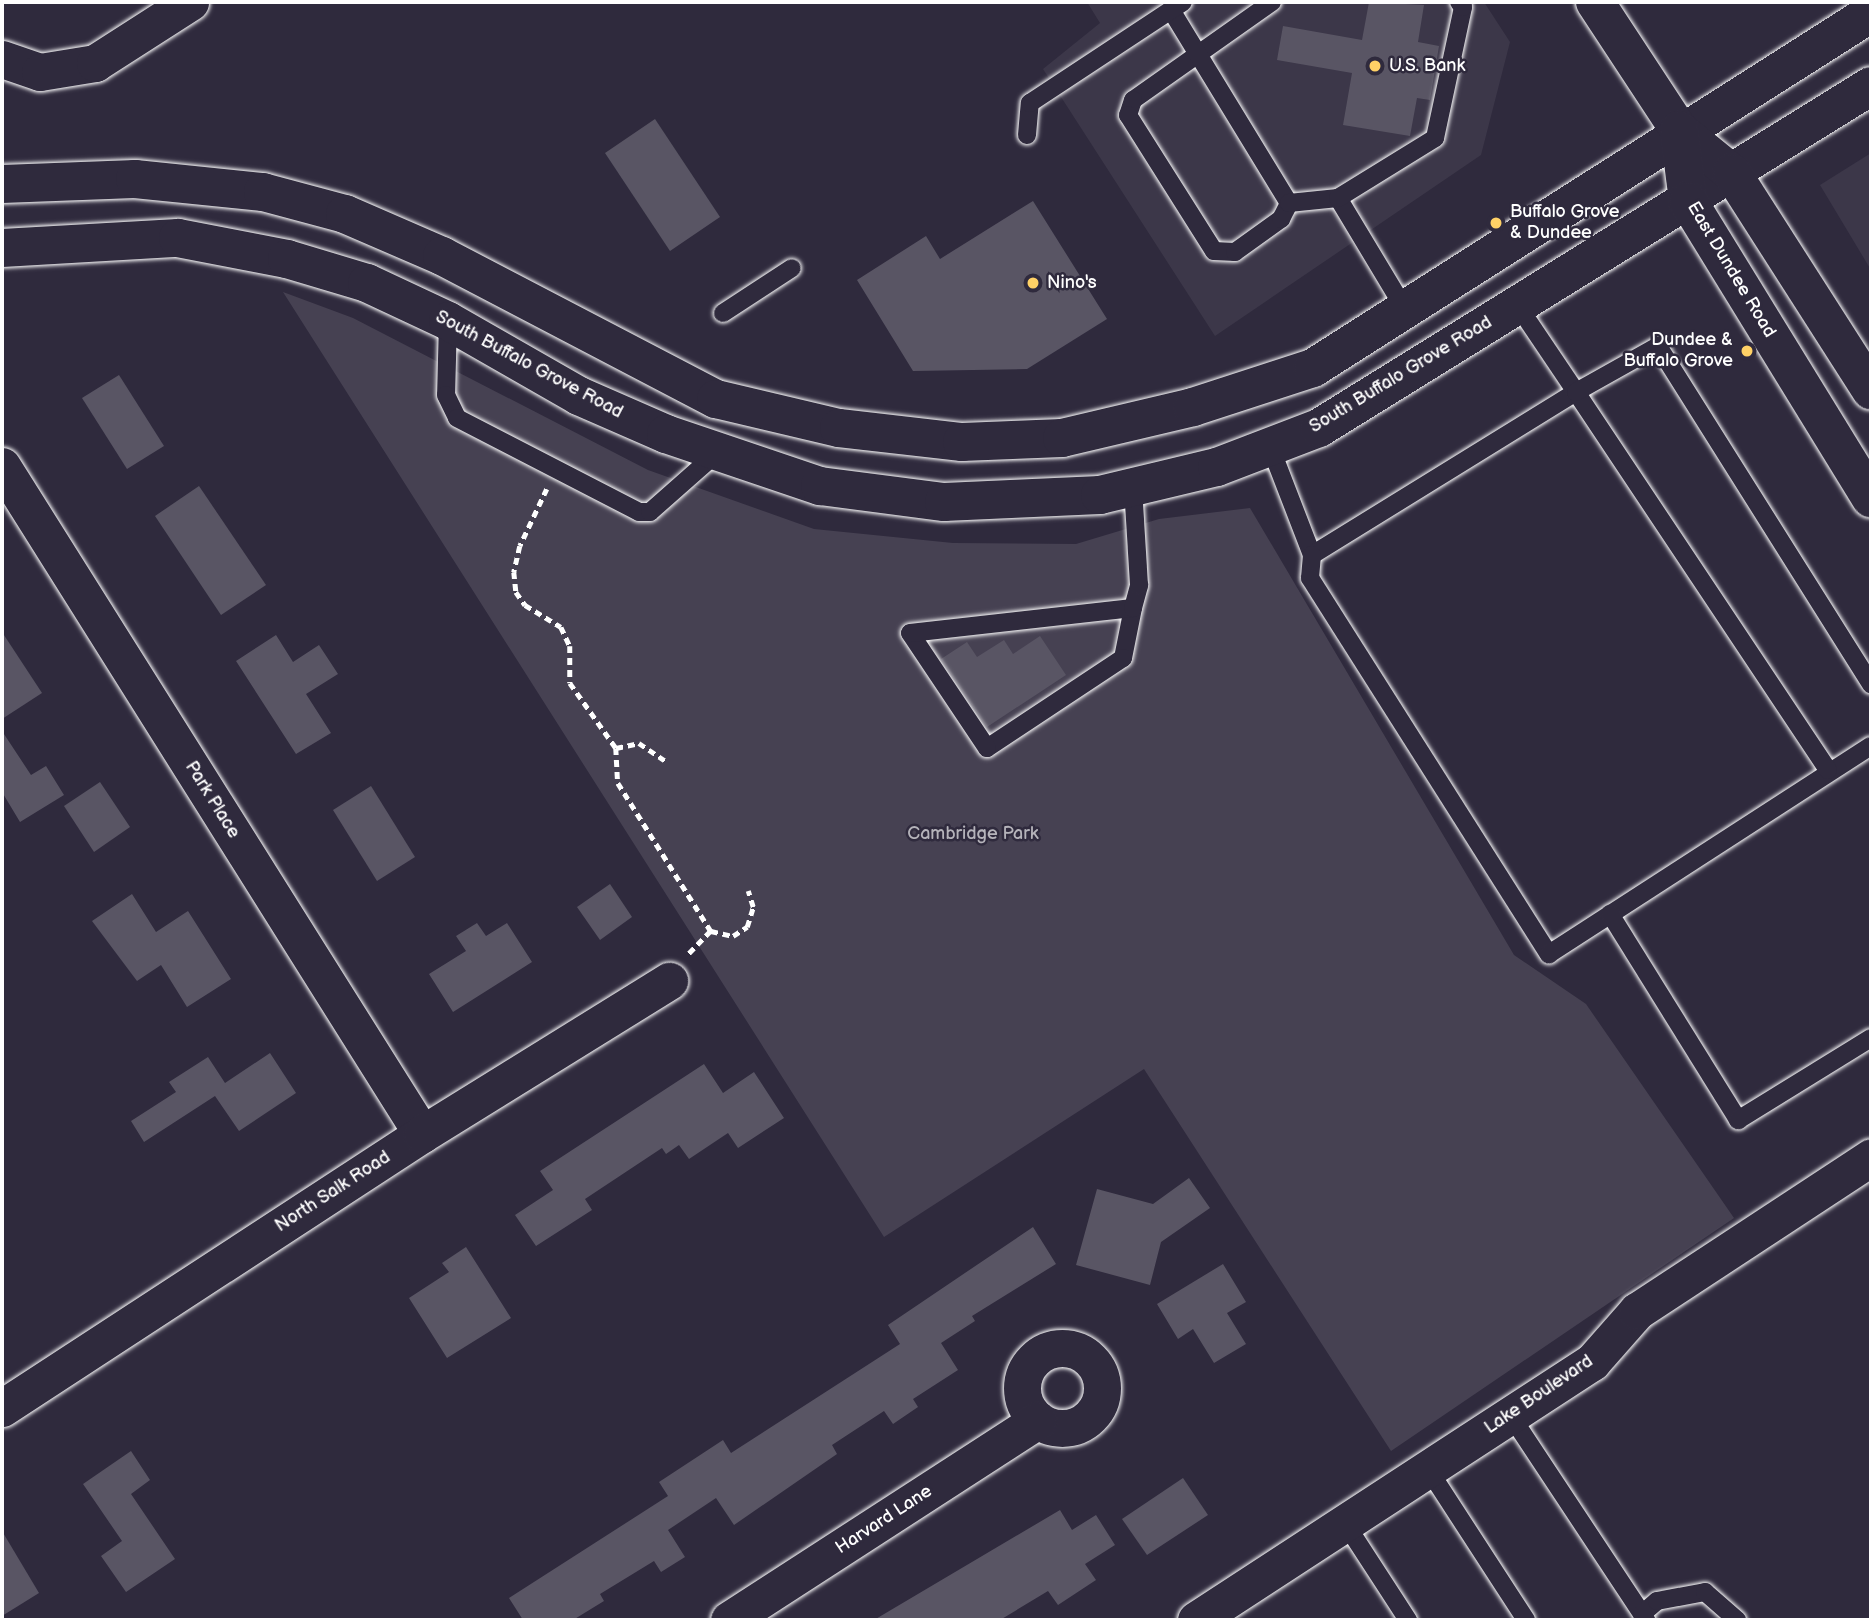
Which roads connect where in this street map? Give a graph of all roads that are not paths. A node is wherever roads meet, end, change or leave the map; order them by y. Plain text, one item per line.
1 (190, 2) edge
2 (1272, 2) edge
3 (1459, 2) edge
4 (1595, 2) edge
5 (1868, 2) edge
6 (1177, 6) edge
7 (1871, 10) edge
8 (1201, 54) junction
9 (2, 59) edge
10 (1871, 86) edge
11 (1679, 130) junction
12 (1027, 135) dead end
13 (1732, 173) junction
14 (2, 184) edge
15 (1338, 198) junction
16 (1688, 201) junction
17 (1289, 203) junction
18 (2, 247) edge
19 (792, 268) dead end
20 (1518, 306) junction
21 (1406, 311) junction
22 (723, 313) dead end
23 (448, 321) junction
24 (1871, 390) edge
25 (1576, 392) junction
26 (1270, 446) junction
27 (719, 452) junction
28 (2, 466) edge
29 (1133, 487) junction
30 (1871, 498) edge
31 (1312, 555) junction
32 (1133, 608) junction
33 (1871, 684) edge
34 (1871, 746) edge
35 (1828, 771) junction
36 (1610, 914) junction
37 (669, 981) road end
38 (1871, 1038) edge
39 (422, 1134) junction
40 (1869, 1165) edge
41 (2, 1408) edge
42 (1511, 1416) junction
43 (1038, 1420) dead end
44 (1428, 1469) junction
45 (1345, 1523) junction
46 (1644, 1617) edge
47 (730, 1620) edge
48 (1196, 1620) edge
49 (1408, 1620) edge
50 (1527, 1620) edge
51 (1737, 1620) edge

1 - 9 street
2 - 8 lane
3 - 15 lane
4 - 11 main road
5 - 7 lane
6 - 8 lane
6 - 12 lane
7 - 11 main road
8 - 17 lane
8 - 17 lane
10 - 13 main road, South Buffalo Grove Road
11 - 13 main road
11 - 16 main road, East Dundee Road
11 - 21 main road
13 - 16 main road, South Buffalo Grove Road
13 - 24 main road
14 - 21 main road
15 - 17 lane
15 - 21 lane
16 - 20 main road, South Buffalo Grove Road
16 - 30 main road, East Dundee Road
18 - 23 main road, South Buffalo Grove Road
19 - 22 lane
20 - 25 lane
20 - 26 main road, South Buffalo Grove Road
23 - 27 main road, South Buffalo Grove Road
23 - 27 lane
25 - 31 lane
25 - 33 lane
25 - 35 lane
26 - 29 main road, South Buffalo Grove Road
26 - 31 lane
27 - 29 main road, South Buffalo Grove Road
28 - 39 street, Park Place
29 - 32 lane
31 - 36 lane
32 - 32 lane
34 - 35 lane
35 - 36 lane
36 - 38 lane
37 - 39 street, North Salk Road
39 - 41 street, North Salk Road
40 - 42 street, Lake Boulevard
42 - 44 street, Lake Boulevard
42 - 46 lane
43 - 47 street, Harvard Lane
44 - 45 street, Lake Boulevard
44 - 50 lane
45 - 48 street, Lake Boulevard
45 - 49 lane
46 - 51 lane

